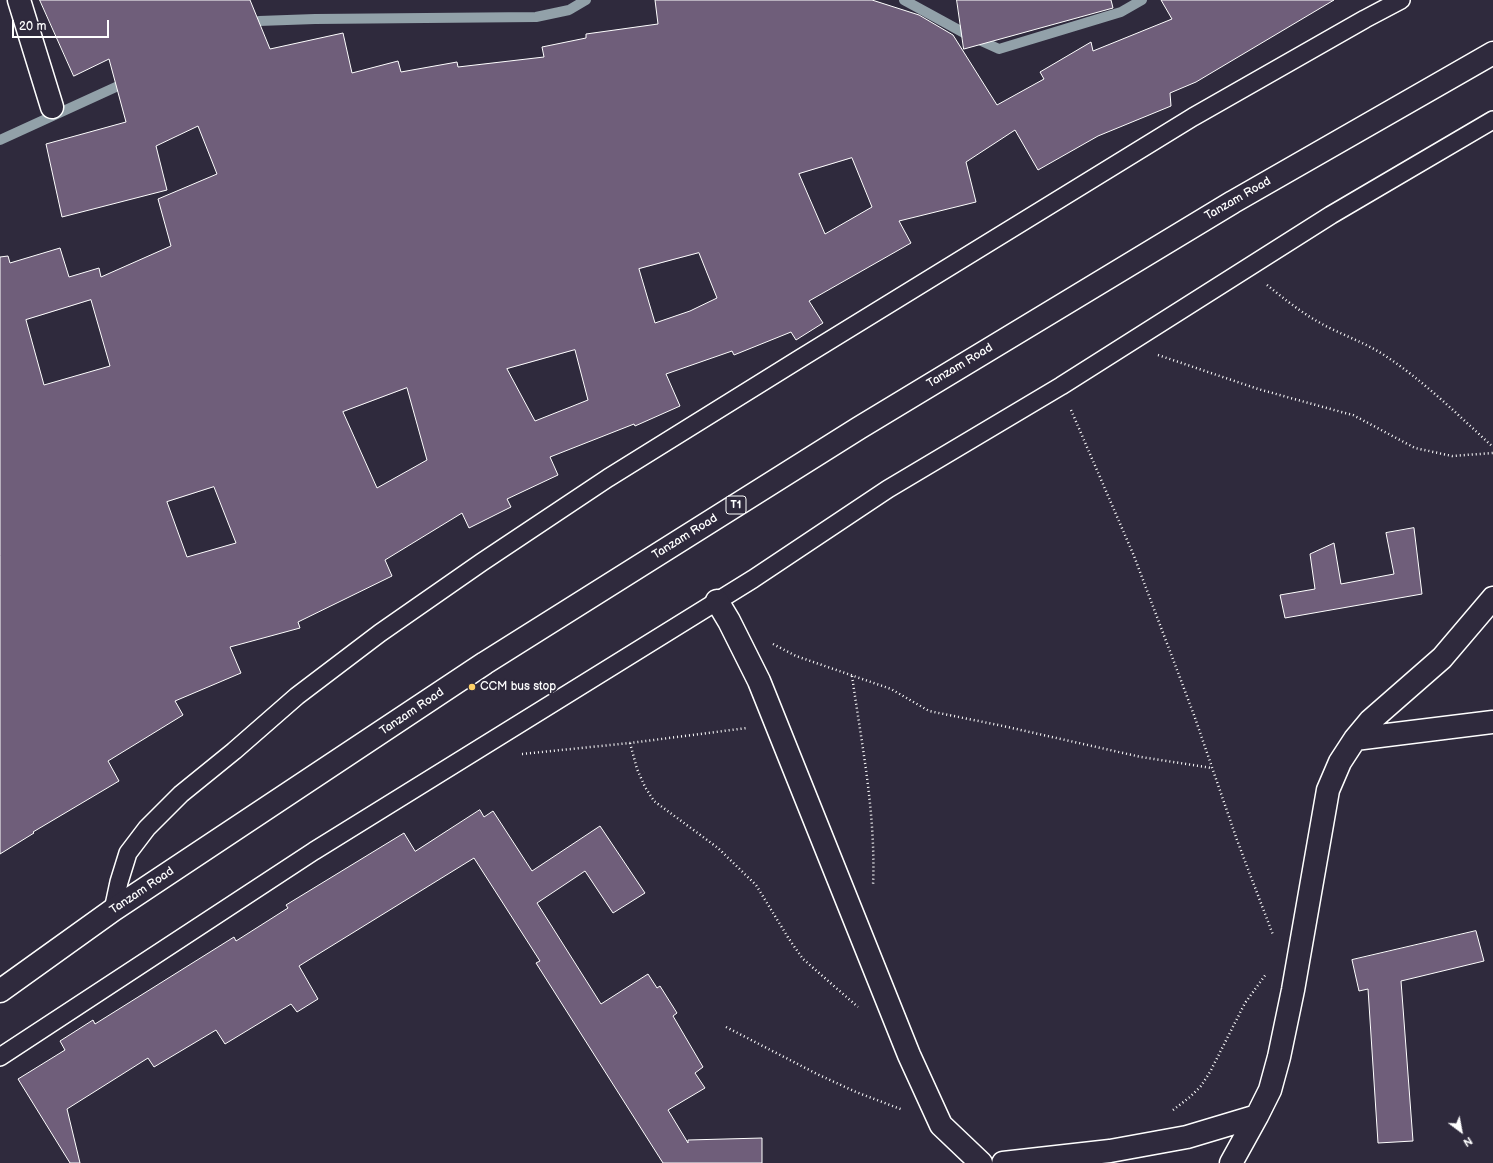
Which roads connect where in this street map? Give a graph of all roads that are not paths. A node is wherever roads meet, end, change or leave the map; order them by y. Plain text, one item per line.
1 (19, 0) edge
2 (1401, 0) edge
3 (1493, 53) edge
4 (52, 107) dead end
5 (1493, 120) edge
6 (1493, 598) edge
7 (717, 600) junction
8 (1493, 722) edge
9 (1355, 739) junction
10 (113, 910) junction
11 (0, 991) edge
12 (0, 1057) edge
13 (1257, 1116) junction
14 (981, 1163) edge
15 (1004, 1163) edge
16 (1231, 1163) edge

1 - 4 main road
2 - 10 lane
3 - 10 main road, Tanzam Road / T1
5 - 7 lane
6 - 9 main road
7 - 12 lane
7 - 14 main road
8 - 9 main road
9 - 13 main road
10 - 11 main road, Tanzam Road / T1
13 - 15 main road
13 - 16 main road

